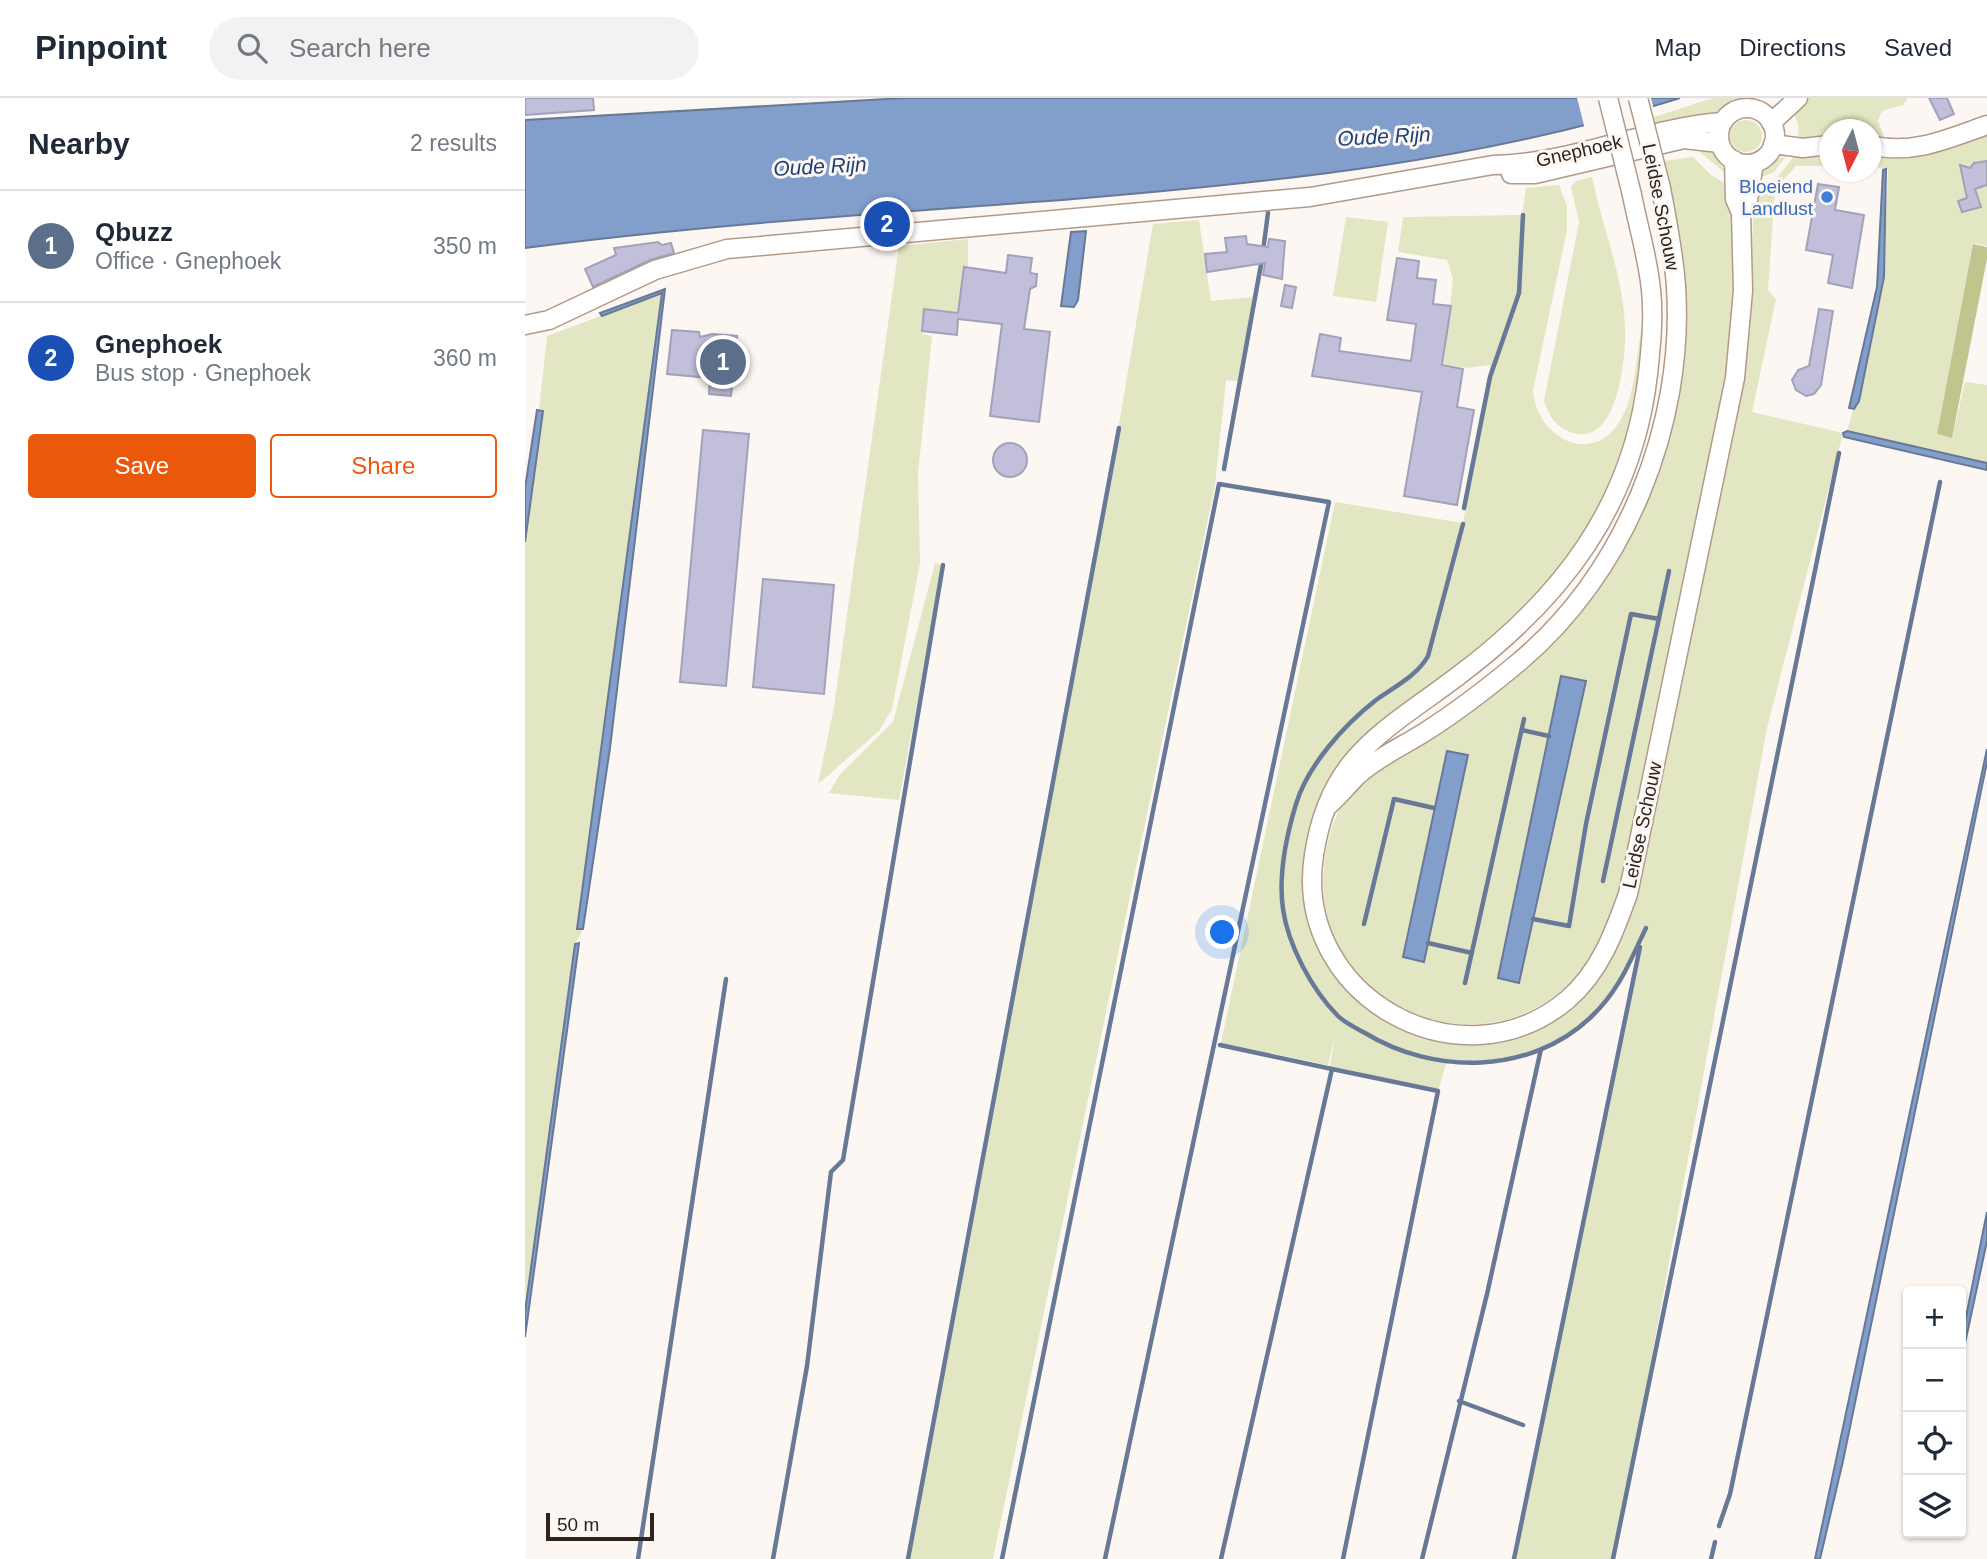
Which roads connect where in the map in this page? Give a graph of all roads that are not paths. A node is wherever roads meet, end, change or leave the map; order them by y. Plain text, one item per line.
1 (1608, 98) edge
2 (1638, 98) edge
3 (1774, 98) edge
4 (1798, 98) edge
5 (1757, 110) junction
6 (1723, 122) junction
7 (1771, 123) junction
8 (1987, 125) edge
9 (1720, 143) junction
10 (1773, 144) junction
11 (1819, 146) edge
12 (1882, 146) edge
13 (1734, 160) junction
14 (1754, 163) junction
15 (1476, 169) junction
16 (1741, 213) junction
17 (525, 325) edge
18 (1329, 805) junction

1 - 18 street, Leidse Schouw, bridge
2 - 18 street, Leidse Schouw, bridge
3 - 5 street
4 - 7 street
5 - 6 street
5 - 7 street
6 - 9 street
6 - 15 street, Gnephoek
7 - 10 street
8 - 12 street
9 - 13 street
9 - 15 street, Gnephoek
10 - 11 street
10 - 14 street
13 - 14 street
13 - 16 street, Leidse Schouw
14 - 16 street, Leidse Schouw
15 - 17 street, Gnephoek
16 - 18 street, Leidse Schouw

